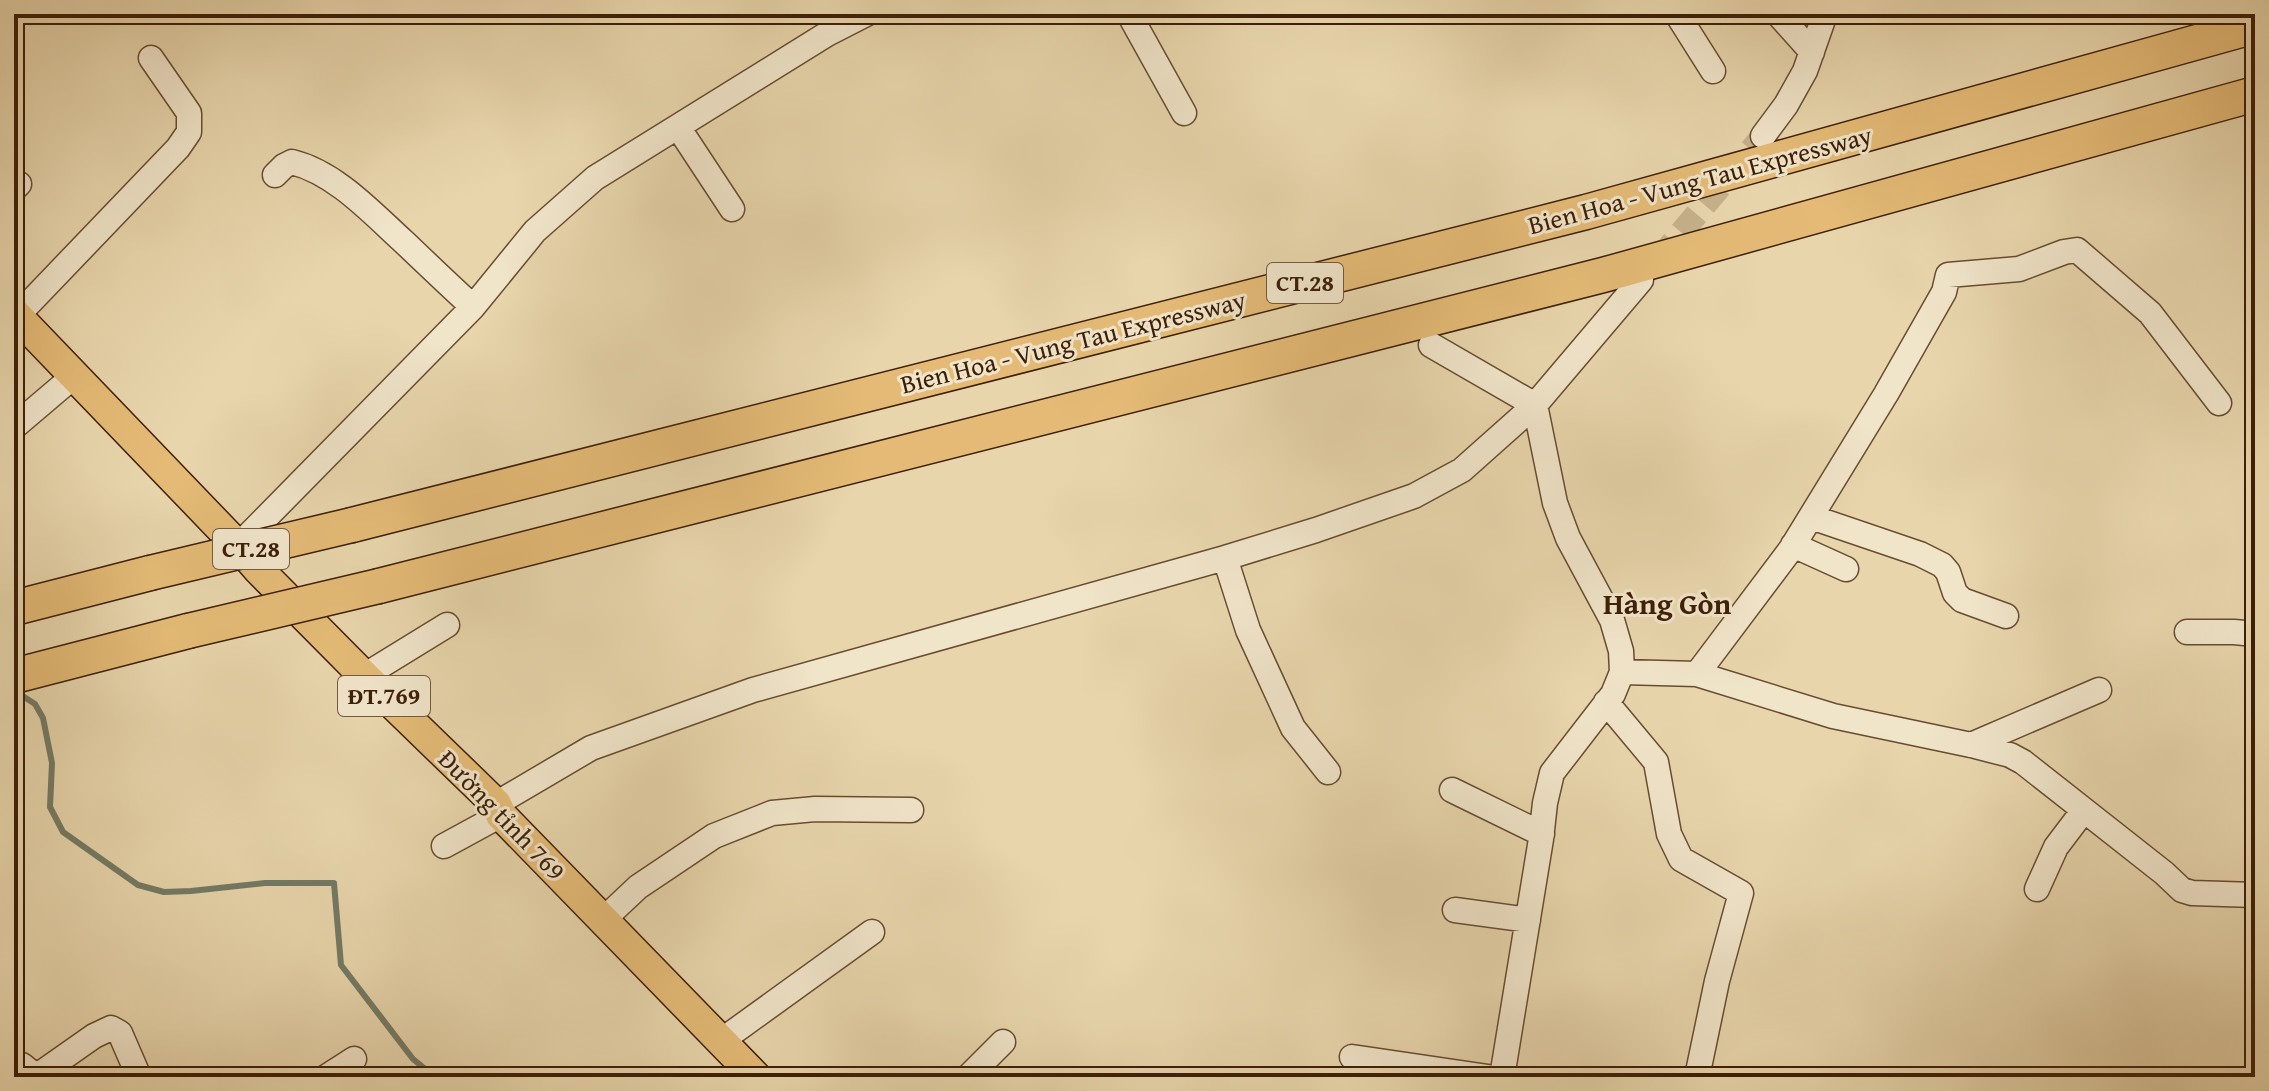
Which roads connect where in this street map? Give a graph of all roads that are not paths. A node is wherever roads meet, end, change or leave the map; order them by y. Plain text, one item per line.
1 (866, 14) edge
2 (1129, 14) edge
3 (1677, 14) edge
4 (1778, 14) edge
5 (1825, 14) edge
6 (2255, 26) edge
7 (1812, 52) junction
8 (151, 58) dead end
9 (1713, 71) dead end
10 (2255, 94) edge
11 (1184, 113) dead end
12 (678, 127) junction
13 (1763, 136) tunnel mouth
14 (275, 175) dead end
15 (732, 209) dead end
16 (1641, 280) tunnel mouth
17 (473, 307) junction
18 (16, 315) edge
19 (1431, 345) dead end
20 (74, 376) junction
21 (2219, 403) dead end
22 (1535, 405) junction
23 (14, 427) edge
24 (1811, 517) junction
25 (1793, 545) junction
26 (238, 546) junction
27 (1225, 558) junction
28 (1846, 569) dead end
29 (14, 608) edge
30 (2006, 616) dead end
31 (447, 625) dead end
32 (2187, 632) dead end
33 (2255, 634) edge
34 (1622, 672) junction
35 (1697, 674) junction
36 (14, 676) edge
37 (364, 676) junction
38 (2099, 690) dead end
39 (1606, 702) junction
40 (1971, 745) junction
41 (1328, 772) dead end
42 (1452, 790) dead end
43 (498, 809) junction
44 (911, 810) dead end
45 (2084, 810) junction
46 (1542, 834) junction
47 (444, 846) dead end
48 (2037, 889) dead end
49 (2255, 895) edge
50 (1455, 910) dead end
51 (603, 920) junction
52 (1528, 920) junction
53 (872, 932) dead end
54 (721, 1041) junction
55 (1003, 1042) dead end
56 (1352, 1057) dead end
57 (354, 1059) dead end
58 (14, 1065) edge
59 (37, 1077) edge
60 (139, 1077) edge
61 (326, 1077) edge
62 (756, 1077) edge
63 (968, 1077) edge
64 (1488, 1077) edge
65 (1502, 1077) edge
66 (1697, 1077) edge

1 - 12 street
2 - 11 street
3 - 9 street
4 - 7 street
5 - 7 street
6 - 29 highway, Bien Hoa - Vung Tau Expressway / CT.28, bridge
7 - 13 street
8 - 18 street
10 - 36 highway, CT.28, bridge
12 - 15 street
12 - 17 street
14 - 17 street
16 - 22 street
17 - 26 street
18 - 20 main road, Đường tỉnh 769 / ĐT.769
19 - 22 street
20 - 23 street
20 - 26 main road, Đường tỉnh 769 / ĐT.769
21 - 24 street
22 - 27 street
22 - 34 street
24 - 25 street
24 - 30 street
25 - 28 street
25 - 35 street
26 - 37 main road, Đường tỉnh 769 / ĐT.769
27 - 41 street
27 - 43 street
31 - 37 street
32 - 33 street
34 - 35 street
34 - 39 street
35 - 40 street
37 - 43 main road, Đường tỉnh 769 / ĐT.769
38 - 40 street
39 - 46 street
39 - 66 street
40 - 45 street
42 - 46 street
43 - 47 street
43 - 51 main road, Đường tỉnh 769 / ĐT.769
44 - 51 street
45 - 48 street
45 - 49 street
46 - 52 street
50 - 52 street
51 - 54 main road, Đường tỉnh 769 / ĐT.769
52 - 65 street
53 - 54 street
54 - 62 main road, Đường tỉnh 769 / ĐT.769
55 - 63 street
56 - 64 street
57 - 61 street
58 - 59 street
59 - 60 street

